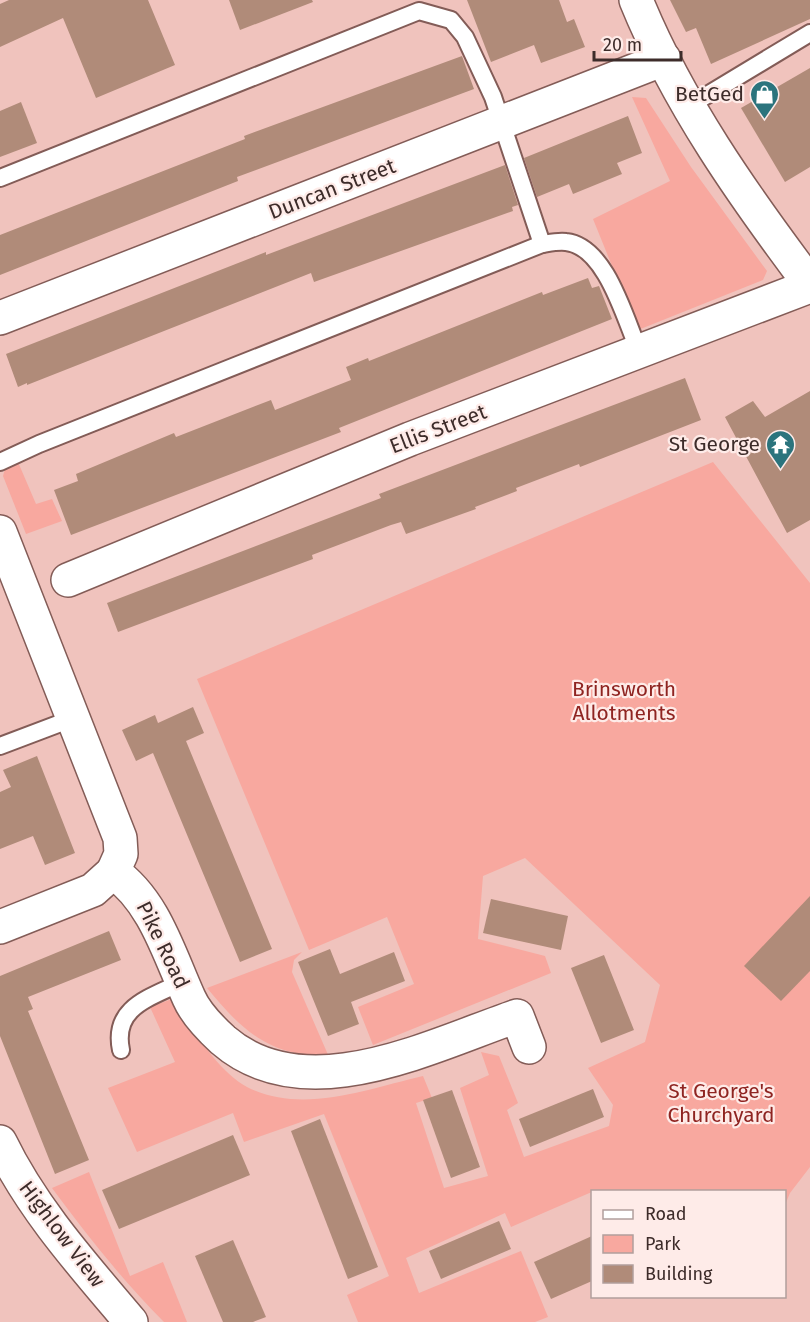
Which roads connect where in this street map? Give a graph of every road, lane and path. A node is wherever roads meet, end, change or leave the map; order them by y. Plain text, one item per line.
1 (636, 0) edge
2 (810, 33) edge
3 (664, 59) junction
4 (689, 106) junction
5 (501, 124) junction
6 (0, 178) edge
7 (542, 244) junction
8 (810, 285) edge
9 (0, 318) edge
10 (639, 351) junction
11 (0, 462) edge
12 (0, 532) edge
13 (68, 580) dead end
14 (7, 583) edge
15 (74, 718) junction
16 (0, 746) edge
17 (113, 872) junction
18 (0, 927) edge
19 (182, 982) junction
20 (529, 1047) dead end
21 (121, 1050) dead end
22 (0, 1142) edge
23 (131, 1322) edge

1 - 3 street
2 - 4 lane
3 - 4 street
3 - 5 street, Duncan Street
4 - 8 street
5 - 6 lane
5 - 7 lane
5 - 9 street, Duncan Street
7 - 10 lane
7 - 11 lane
8 - 10 street, Ellis Street
10 - 13 street, Ellis Street
12 - 14 street
14 - 15 street
15 - 16 lane
15 - 17 street
17 - 18 street
17 - 19 street, Pike Road
19 - 20 street, Pike Road
19 - 21 lane
22 - 23 street, Highlow View

